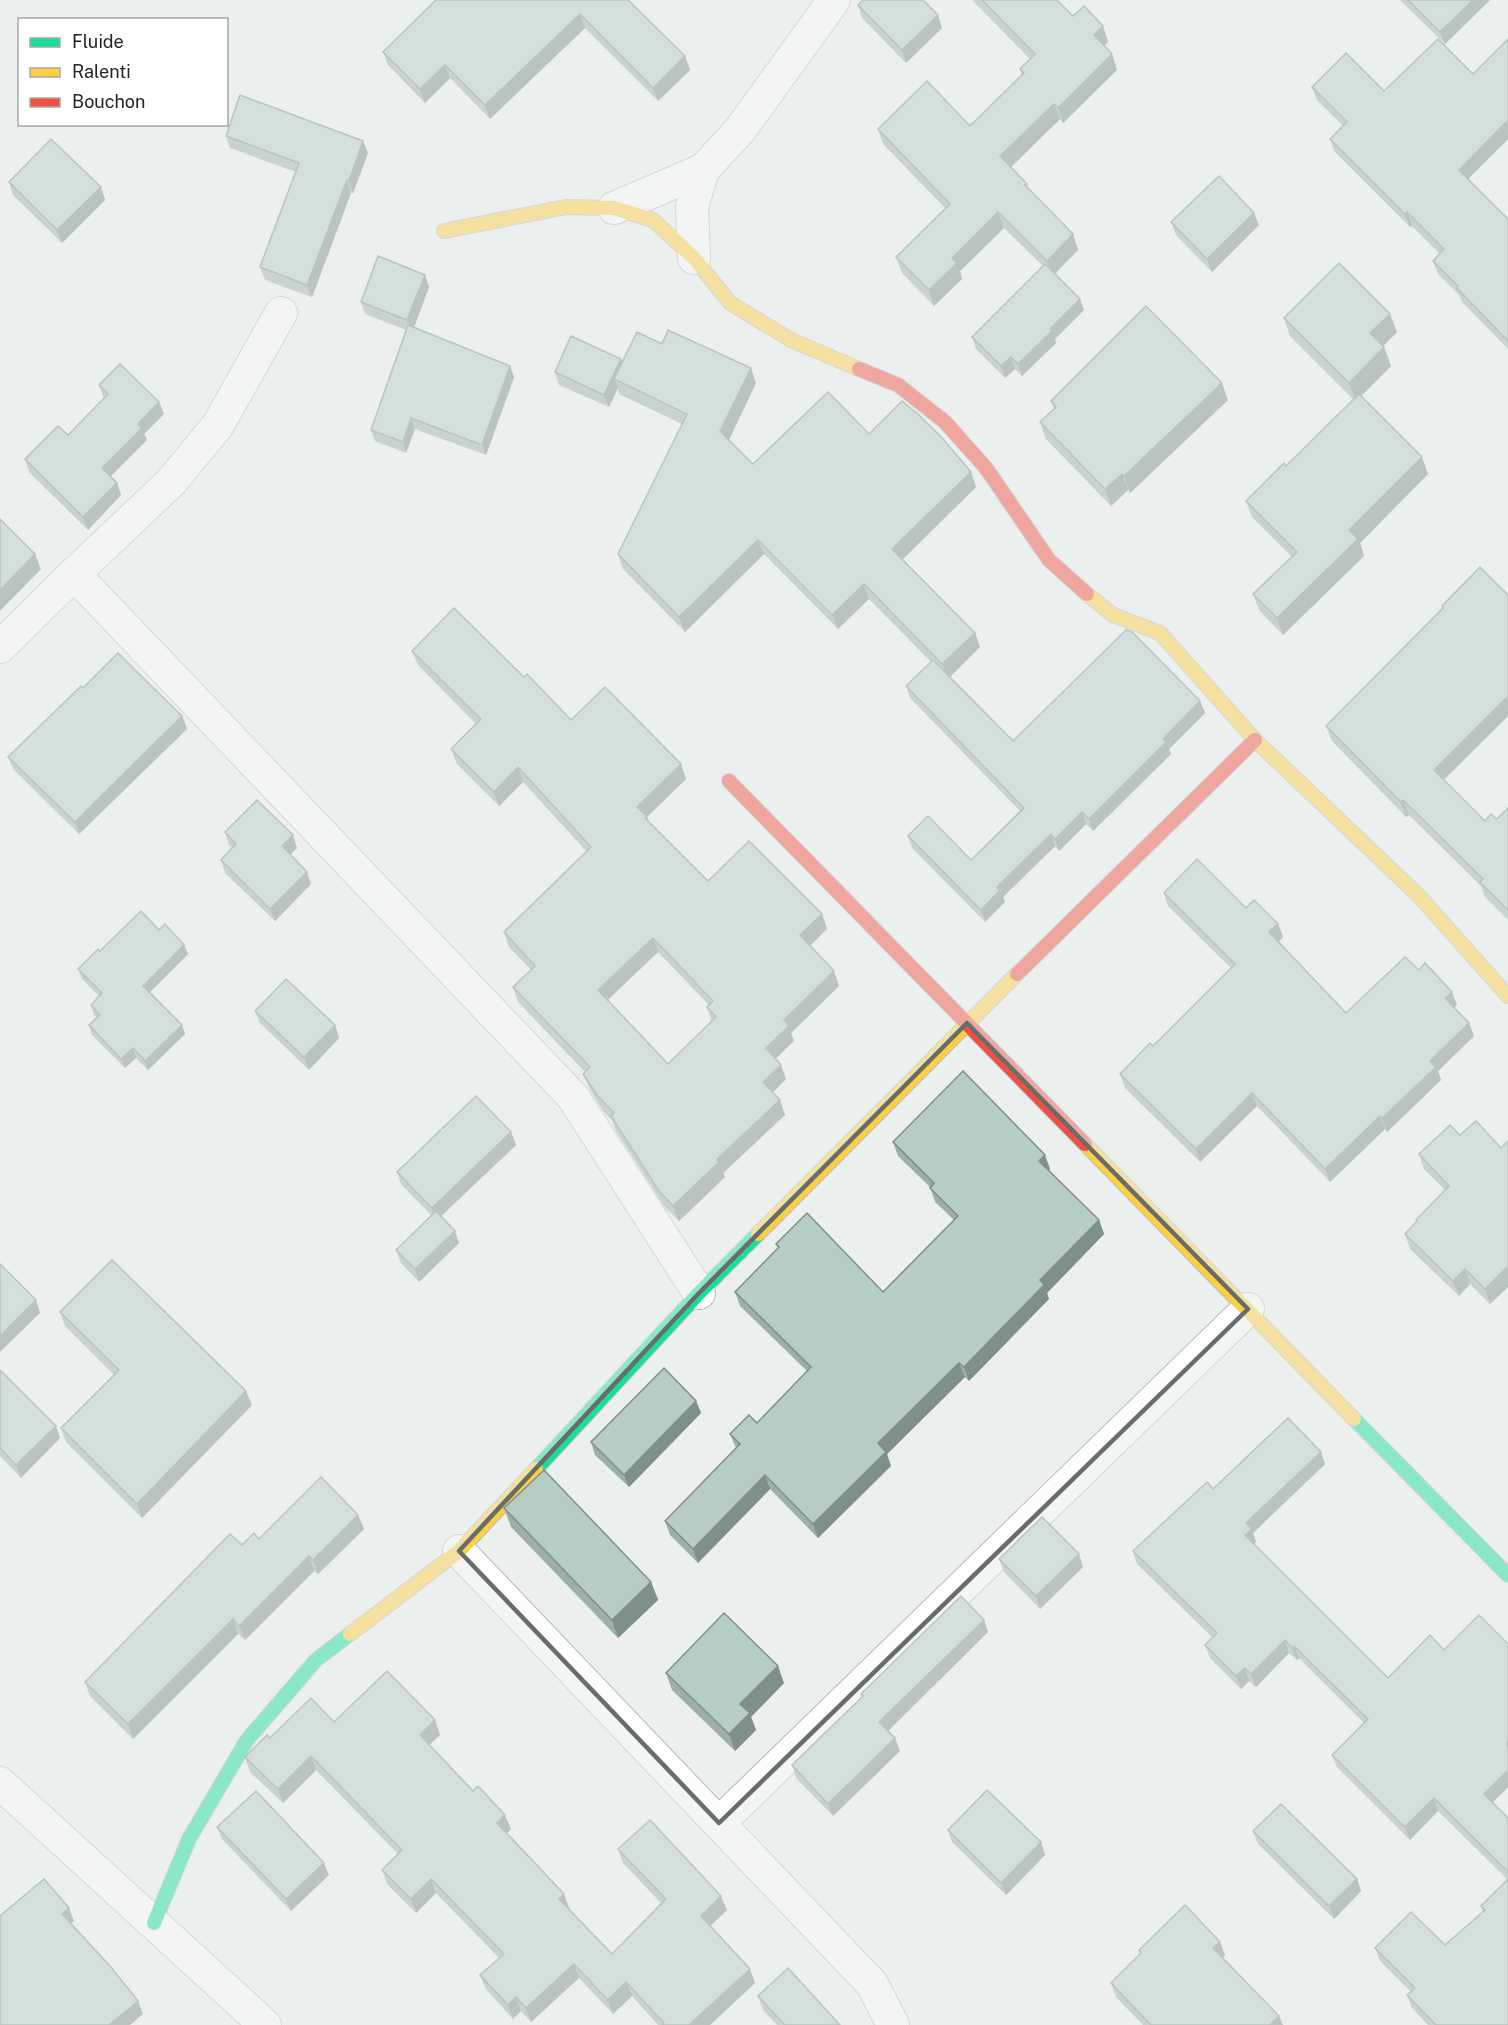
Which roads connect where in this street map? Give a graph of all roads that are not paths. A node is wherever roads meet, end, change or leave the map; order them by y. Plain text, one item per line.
1 (834, 0) edge
2 (703, 170) junction
3 (614, 208) junction
4 (444, 231) dead end
5 (694, 258) junction
6 (281, 313) dead end
7 (74, 574) junction
8 (0, 647) edge
9 (1255, 740) junction
10 (729, 781) dead end
11 (1508, 996) edge
12 (967, 1023) junction
13 (699, 1293) junction
14 (1248, 1310) junction
15 (459, 1551) junction
16 (1508, 1575) edge
17 (0, 1783) edge
18 (719, 1823) junction
19 (154, 1923) junction
20 (265, 2025) edge
21 (893, 2025) edge

1 - 2 street
2 - 3 street
2 - 5 street
3 - 4 street
3 - 5 street
5 - 9 street
6 - 7 street
7 - 8 street
7 - 13 street
9 - 11 street
9 - 12 street
10 - 12 street
12 - 13 street
12 - 14 street
13 - 15 street
14 - 16 street
14 - 18 street
15 - 18 street
15 - 19 street
17 - 19 street
18 - 21 street
19 - 20 street

